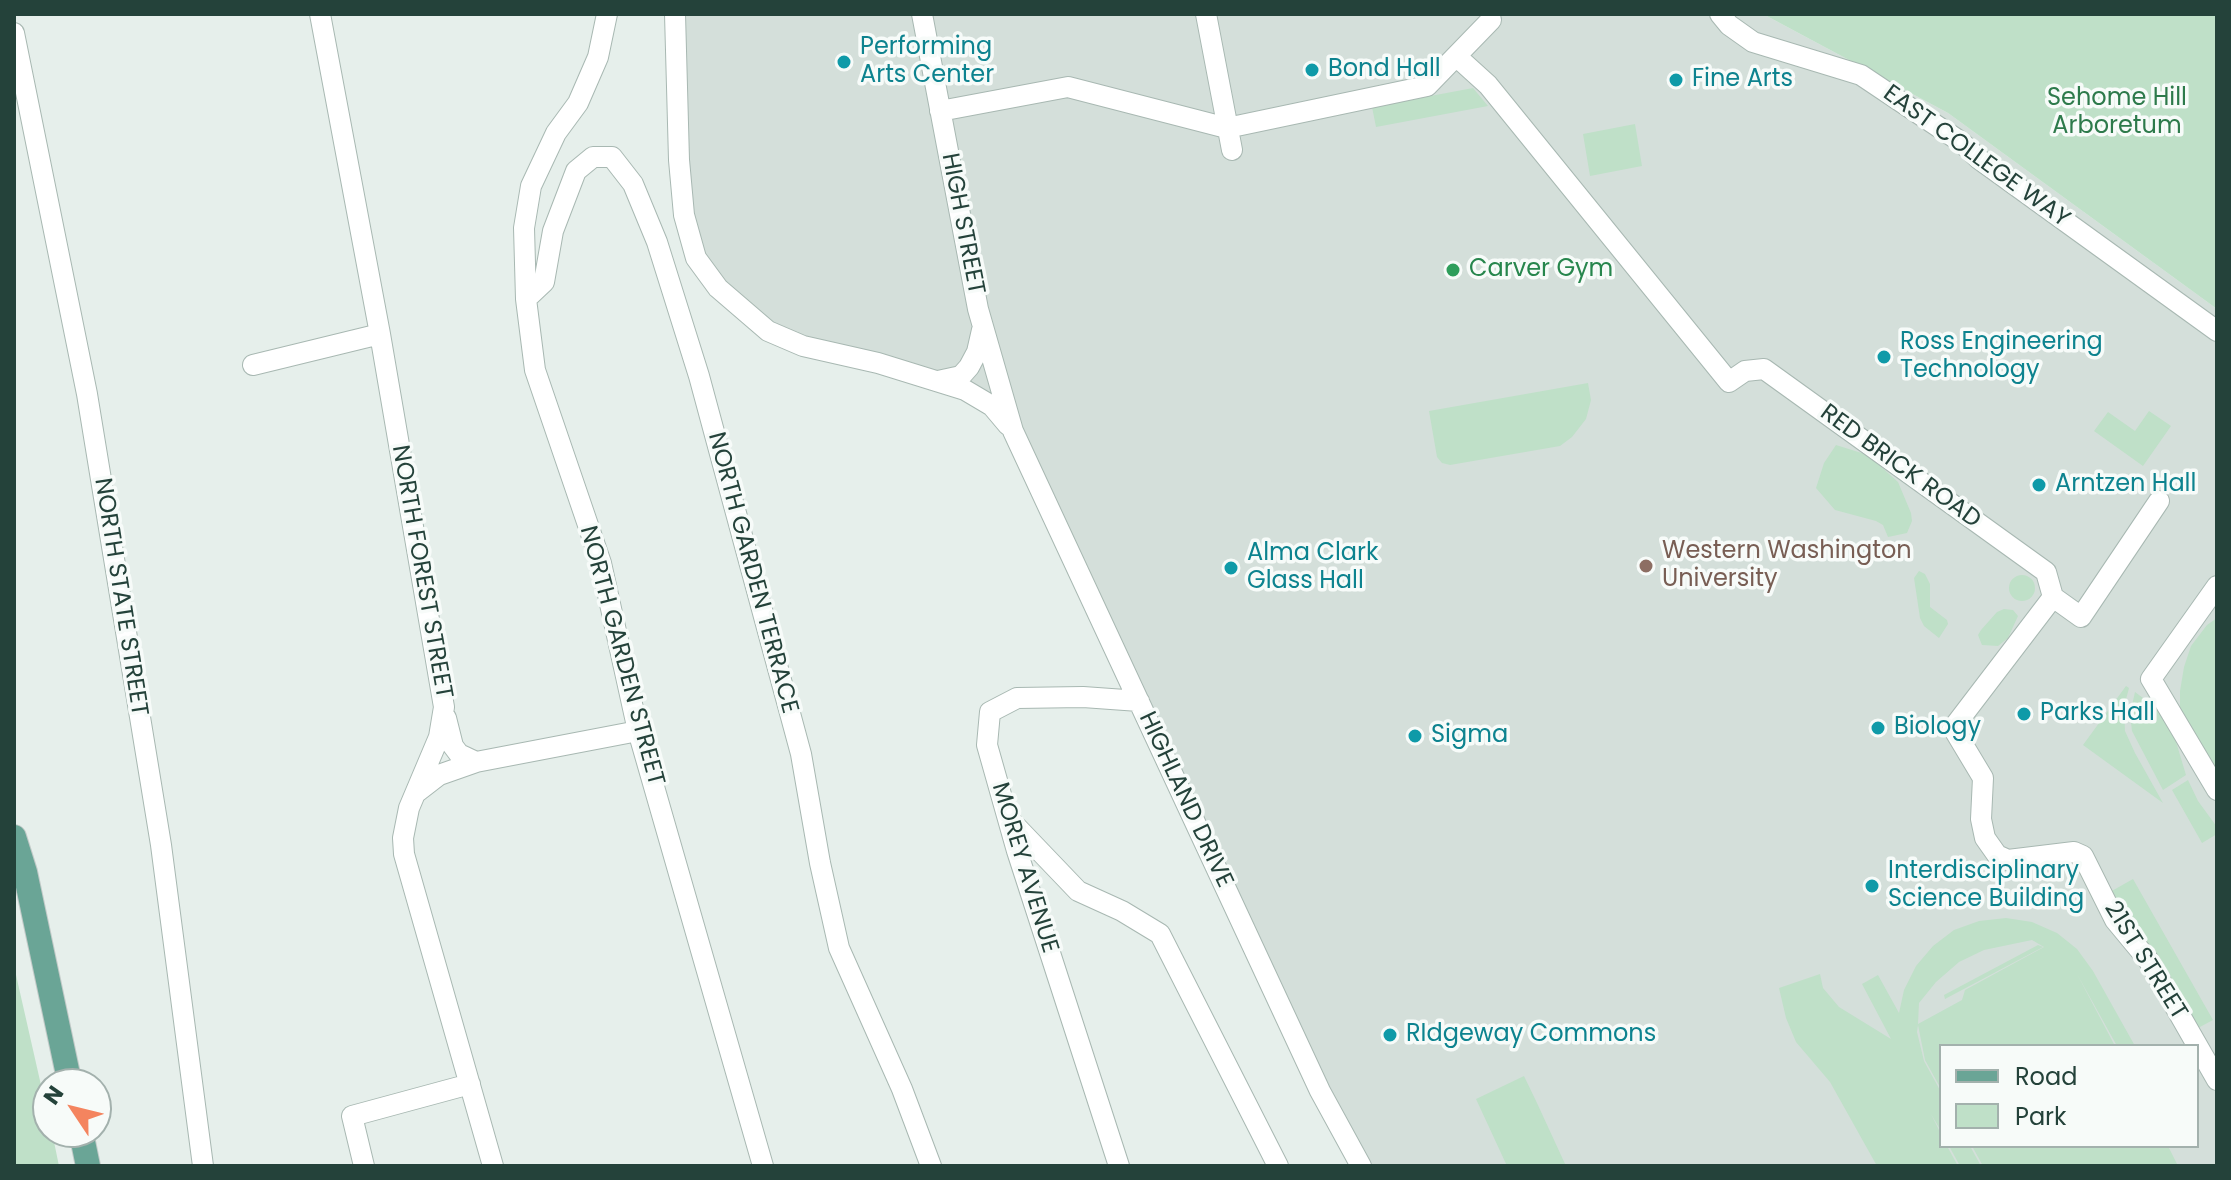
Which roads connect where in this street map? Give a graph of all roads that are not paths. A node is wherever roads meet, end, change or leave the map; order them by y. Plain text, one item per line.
1 (320, 14) edge
2 (607, 14) edge
3 (675, 14) edge
4 (922, 14) edge
5 (1206, 14) edge
6 (1720, 14) edge
7 (1491, 20) dead end
8 (14, 33) edge
9 (1456, 56) junction
10 (940, 111) junction
11 (1227, 128) junction
12 (1232, 150) dead end
13 (526, 299) junction
14 (983, 326) junction
15 (2217, 331) edge
16 (380, 334) junction
17 (253, 365) dead end
18 (937, 381) junction
19 (1013, 431) junction
20 (2159, 501) dead end
21 (2217, 586) edge
22 (2053, 597) junction
23 (1139, 701) junction
24 (444, 707) junction
25 (638, 731) junction
26 (476, 762) junction
27 (2217, 790) edge
28 (414, 794) junction
29 (1007, 817) junction
30 (14, 837) edge
31 (2196, 1044) edge
32 (2199, 1048) edge
33 (67, 1068) edge
34 (2217, 1080) edge
35 (470, 1084) junction
36 (203, 1166) edge
37 (364, 1166) edge
38 (493, 1166) edge
39 (763, 1166) edge
40 (931, 1166) edge
41 (1119, 1166) edge
42 (1278, 1166) edge
43 (1361, 1166) edge

1 - 16 street, NORTH FOREST STREET
2 - 13 street, NORTH GARDEN STREET
3 - 18 street
4 - 10 street, HIGH STREET
5 - 11 street
6 - 15 street, EAST COLLEGE WAY
7 - 9 street
8 - 36 street, NORTH STATE STREET
9 - 11 street
9 - 22 street, RED BRICK ROAD
10 - 11 street
10 - 14 street, HIGH STREET
11 - 12 street
13 - 25 street, NORTH GARDEN STREET
13 - 40 street, NORTH GARDEN TERRACE
14 - 18 street
14 - 19 street, HIGH STREET
16 - 17 street
16 - 24 street, NORTH FOREST STREET
18 - 19 street
19 - 23 street, HIGHLAND DRIVE
20 - 22 street
21 - 27 street
22 - 31 street, 21ST STREET
23 - 29 street, MOREY AVENUE
23 - 43 street, HIGHLAND DRIVE
24 - 26 street
24 - 28 street, NORTH FOREST STREET
25 - 26 street
25 - 39 street, NORTH GARDEN STREET
26 - 28 street
28 - 35 street, NORTH FOREST STREET
29 - 41 street, MOREY AVENUE
29 - 42 street
30 - 33 main road
32 - 34 street, 21ST STREET
35 - 37 street
35 - 38 street, NORTH FOREST STREET

